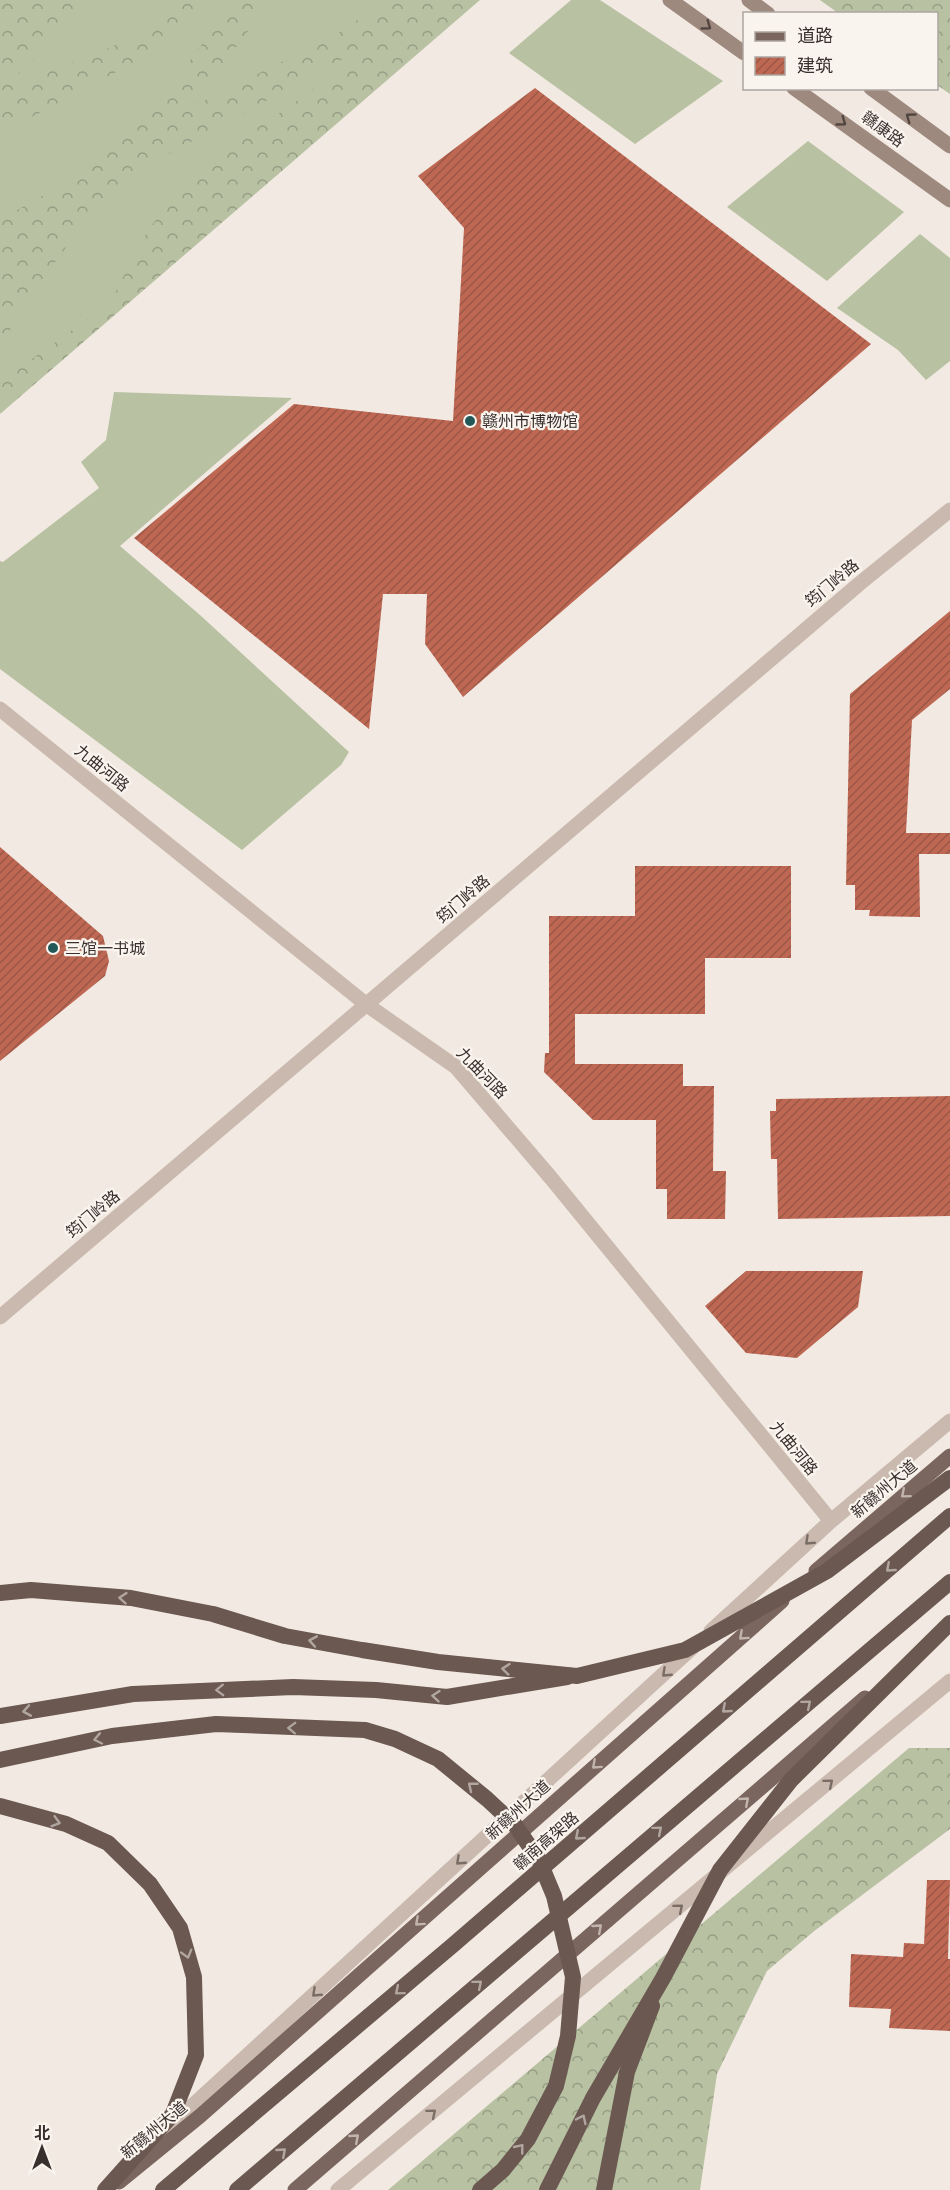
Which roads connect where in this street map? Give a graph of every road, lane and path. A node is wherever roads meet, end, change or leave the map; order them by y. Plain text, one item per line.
1 (670, 0) edge
2 (749, 0) edge
3 (765, 12) edge
4 (743, 52) edge
5 (797, 90) edge
6 (874, 90) edge
7 (950, 146) edge
8 (950, 200) edge
9 (950, 510) edge
10 (0, 709) edge
11 (367, 1005) junction
12 (0, 1317) edge
13 (950, 1421) edge
14 (950, 1456) edge
15 (950, 1478) edge
16 (950, 1515) edge
17 (831, 1521) junction
18 (950, 1582) edge
19 (0, 1593) edge
20 (950, 1624) edge
21 (577, 1676) junction
22 (950, 1681) edge
23 (0, 1716) edge
24 (0, 1760) edge
25 (0, 1806) edge
26 (663, 1978) junction
27 (100, 2190) edge
28 (107, 2190) edge
29 (163, 2190) edge
30 (237, 2190) edge
31 (295, 2190) edge
32 (338, 2190) edge
33 (480, 2190) edge
34 (547, 2190) edge
35 (604, 2190) edge

1 -> 4 main road
2 - 3 main road
5 -> 8 main road, 赣康路
7 -> 6 main road, 赣康路
9 - 11 street, 筠门岭路
10 - 11 street, 九曲河路
11 - 12 street, 筠门岭路
11 - 17 street, 九曲河路
13 - 17 street
14 -> 28 main road, 新赣州大道
15 - 21 highway, bridge
16 -> 29 highway, 赣南高架路
17 -> 27 street
30 -> 18 highway
21 -> 19 highway, bridge
20 - 26 highway, bridge
31 -> 20 main road
21 -> 23 highway, bridge
32 -> 22 street
33 -> 24 highway, bridge
25 -> 28 highway, bridge
34 -> 26 highway, bridge
26 - 35 highway, bridge

